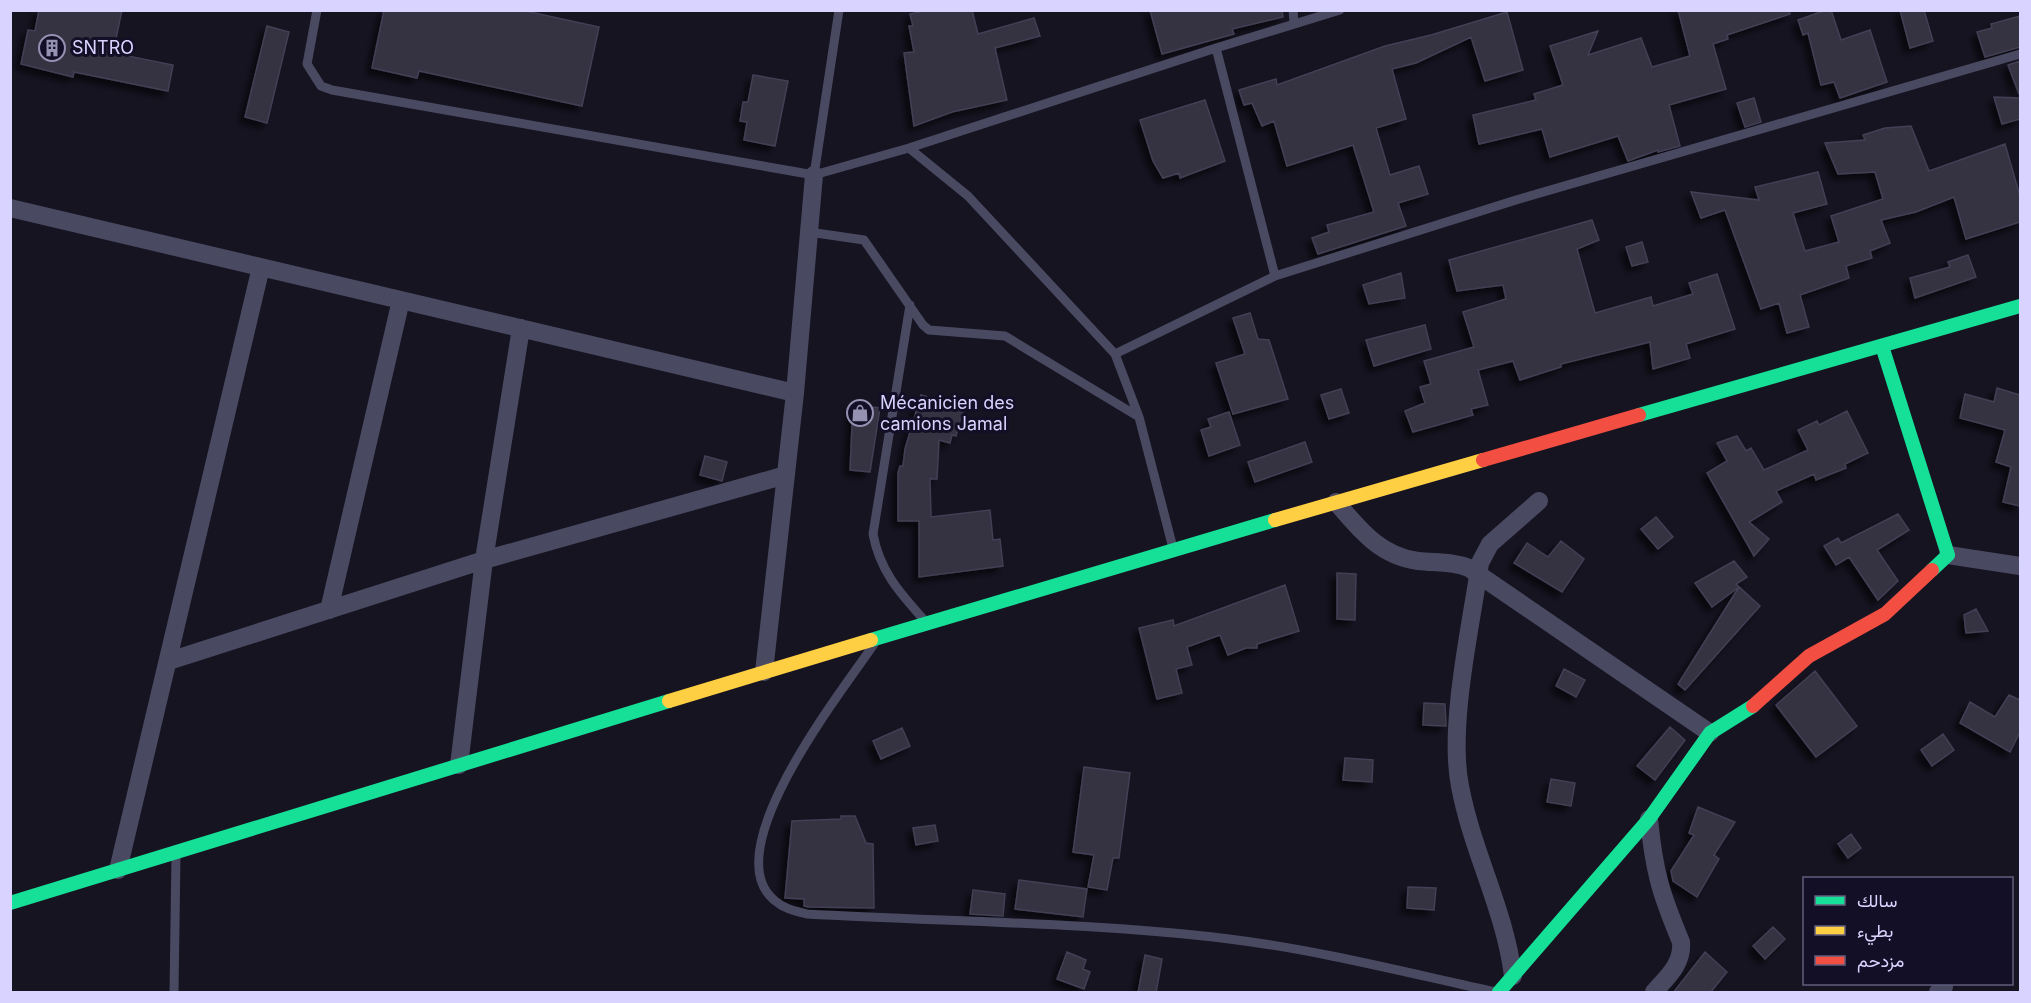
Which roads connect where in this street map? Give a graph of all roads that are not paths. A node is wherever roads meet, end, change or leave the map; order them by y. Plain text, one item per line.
1 (317, 10) edge
2 (839, 10) edge
3 (1293, 10) edge
4 (1340, 10) edge
5 (1294, 23) junction
6 (1216, 48) junction
7 (2020, 54) edge
8 (909, 148) junction
9 (814, 175) junction
10 (10, 208) edge
11 (809, 232) junction
12 (261, 267) junction
13 (1275, 276) junction
14 (401, 300) junction
15 (910, 305) junction
16 (2020, 306) edge
17 (521, 328) junction
18 (1882, 346) junction
19 (1115, 354) junction
20 (795, 393) junction
21 (1139, 417) junction
22 (786, 475) junction
23 (1539, 501) dead end
24 (1336, 502) junction
25 (1174, 550) junction
26 (1948, 555) junction
27 (484, 560) junction
28 (2020, 566) edge
29 (1478, 574) junction
30 (329, 610) junction
31 (927, 623) junction
32 (879, 637) junction
33 (169, 661) junction
34 (764, 672) junction
35 (1710, 733) junction
36 (459, 765) junction
37 (1649, 819) junction
38 (176, 852) junction
39 (118, 870) junction
40 (10, 903) edge
41 (1513, 976) junction
42 (1499, 992) edge
43 (174, 993) edge
44 (1654, 993) edge

1 - 9 lane
2 - 9 lane
3 - 5 lane
4 - 5 lane
5 - 6 lane
6 - 8 lane
6 - 13 lane
7 - 13 lane
8 - 9 lane
8 - 19 lane
9 - 11 street
10 - 12 street
11 - 15 lane
11 - 20 street
12 - 14 street
12 - 33 street
13 - 19 lane
14 - 17 street
14 - 30 street
15 - 21 lane
15 - 31 lane
16 - 18 street
17 - 20 street
17 - 27 street
18 - 24 street
18 - 26 street
19 - 21 lane
20 - 22 street
21 - 25 lane
22 - 27 street
22 - 34 street
23 - 29 street
24 - 25 street
24 - 29 street
25 - 31 street
26 - 28 street
26 - 35 street
27 - 30 street
27 - 36 street
29 - 35 street
29 - 41 street
30 - 33 street
31 - 32 street
32 - 34 street
32 - 42 lane
33 - 39 street
34 - 36 street
35 - 37 street
36 - 38 street
37 - 41 street
37 - 44 street
38 - 39 street
38 - 43 lane
39 - 40 street
41 - 42 street

